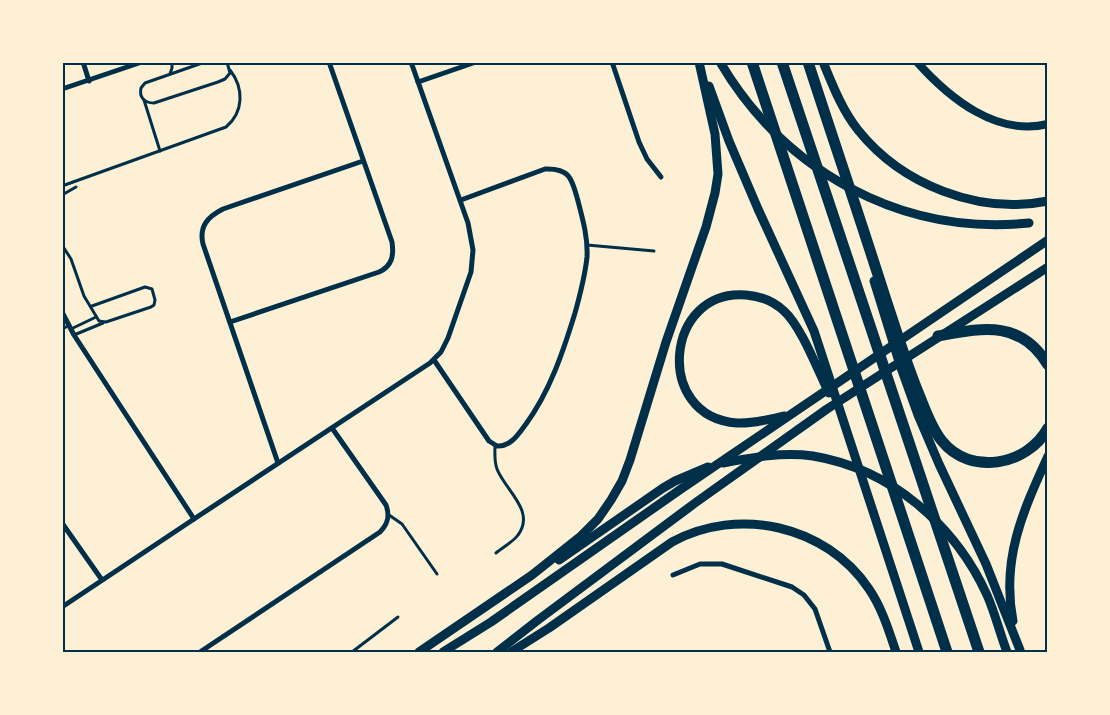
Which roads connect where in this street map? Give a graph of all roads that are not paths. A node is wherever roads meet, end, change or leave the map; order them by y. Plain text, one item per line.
1 (83, 62) edge
2 (142, 62) edge
3 (172, 62) edge
4 (187, 62) edge
5 (205, 62) edge
6 (227, 62) edge
7 (328, 62) edge
8 (411, 62) edge
9 (476, 62) edge
10 (612, 62) edge
11 (700, 62) edge
12 (720, 62) edge
13 (752, 62) edge
14 (782, 62) edge
15 (808, 62) edge
16 (823, 62) edge
17 (917, 62) edge
18 (193, 67) junction
19 (230, 70) junction
20 (170, 74) junction
21 (88, 81) junction
22 (418, 82) junction
23 (62, 90) edge
24 (144, 100) junction
25 (1048, 124) edge
26 (160, 151) junction
27 (363, 161) junction
28 (660, 176) dead end
29 (62, 186) edge
30 (76, 187) dead end
31 (62, 195) edge
32 (460, 200) junction
33 (1048, 201) edge
34 (857, 210) junction
35 (1029, 222) dead end
36 (1048, 240) edge
37 (62, 245) edge
38 (587, 245) junction
39 (654, 251) dead end
40 (1048, 267) edge
41 (92, 306) junction
42 (62, 312) edge
43 (96, 317) junction
44 (103, 322) junction
45 (230, 322) junction
46 (70, 327) junction
47 (62, 329) edge
48 (74, 335) junction
49 (938, 336) junction
50 (434, 360) junction
51 (1048, 365) edge
52 (791, 415) junction
53 (332, 428) junction
54 (1048, 428) edge
55 (847, 430) junction
56 (495, 445) junction
57 (1048, 456) edge
58 (278, 463) junction
59 (389, 515) junction
60 (194, 518) junction
61 (63, 525) edge
62 (496, 552) dead end
63 (438, 574) dead end
64 (532, 575) junction
65 (673, 575) dead end
66 (102, 580) junction
67 (62, 607) edge
68 (398, 617) dead end
69 (1020, 651) edge
70 (200, 652) edge
71 (352, 652) edge
72 (419, 652) edge
73 (443, 652) edge
74 (497, 652) edge
75 (511, 652) edge
76 (830, 652) edge
77 (896, 652) edge
78 (920, 652) edge
79 (947, 652) edge
80 (979, 652) edge
81 (1007, 652) edge

1 - 21 street
2 - 21 street
3 - 20 lane
4 - 18 lane
5 - 18 lane
6 - 19 lane
7 - 27 street
8 - 22 street
9 - 22 street
10 - 28 street
11 - 55 main road
11 - 64 main road
12 - 35 main road
13 - 79 highway
14 - 80 highway
15 - 34 highway
16 - 33 main road
17 - 25 street
18 - 20 lane
19 - 24 lane
19 - 26 lane
20 - 24 lane
21 - 23 street
22 - 32 street
24 - 26 lane
26 - 29 lane
27 - 45 street
27 - 45 street
30 - 31 lane
32 - 38 street
32 - 50 street
34 - 54 highway
34 - 69 main road
36 - 52 main road
37 - 41 lane
38 - 39 lane
38 - 56 street
40 - 49 main road
41 - 43 lane
41 - 44 lane
42 - 46 street
43 - 44 lane
43 - 46 lane
44 - 48 lane
45 - 58 street
46 - 47 lane
46 - 48 street
48 - 60 street
49 - 51 highway
49 - 74 main road
50 - 53 street
50 - 56 street
52 - 55 main road
52 - 73 main road
53 - 58 street
53 - 59 street
55 - 78 main road
56 - 62 lane
57 - 69 main road
58 - 60 street
59 - 63 lane
59 - 70 street
60 - 66 street
61 - 66 street
64 - 72 main road
64 - 81 main road
65 - 76 street
66 - 67 street
68 - 71 lane
75 - 77 main road

